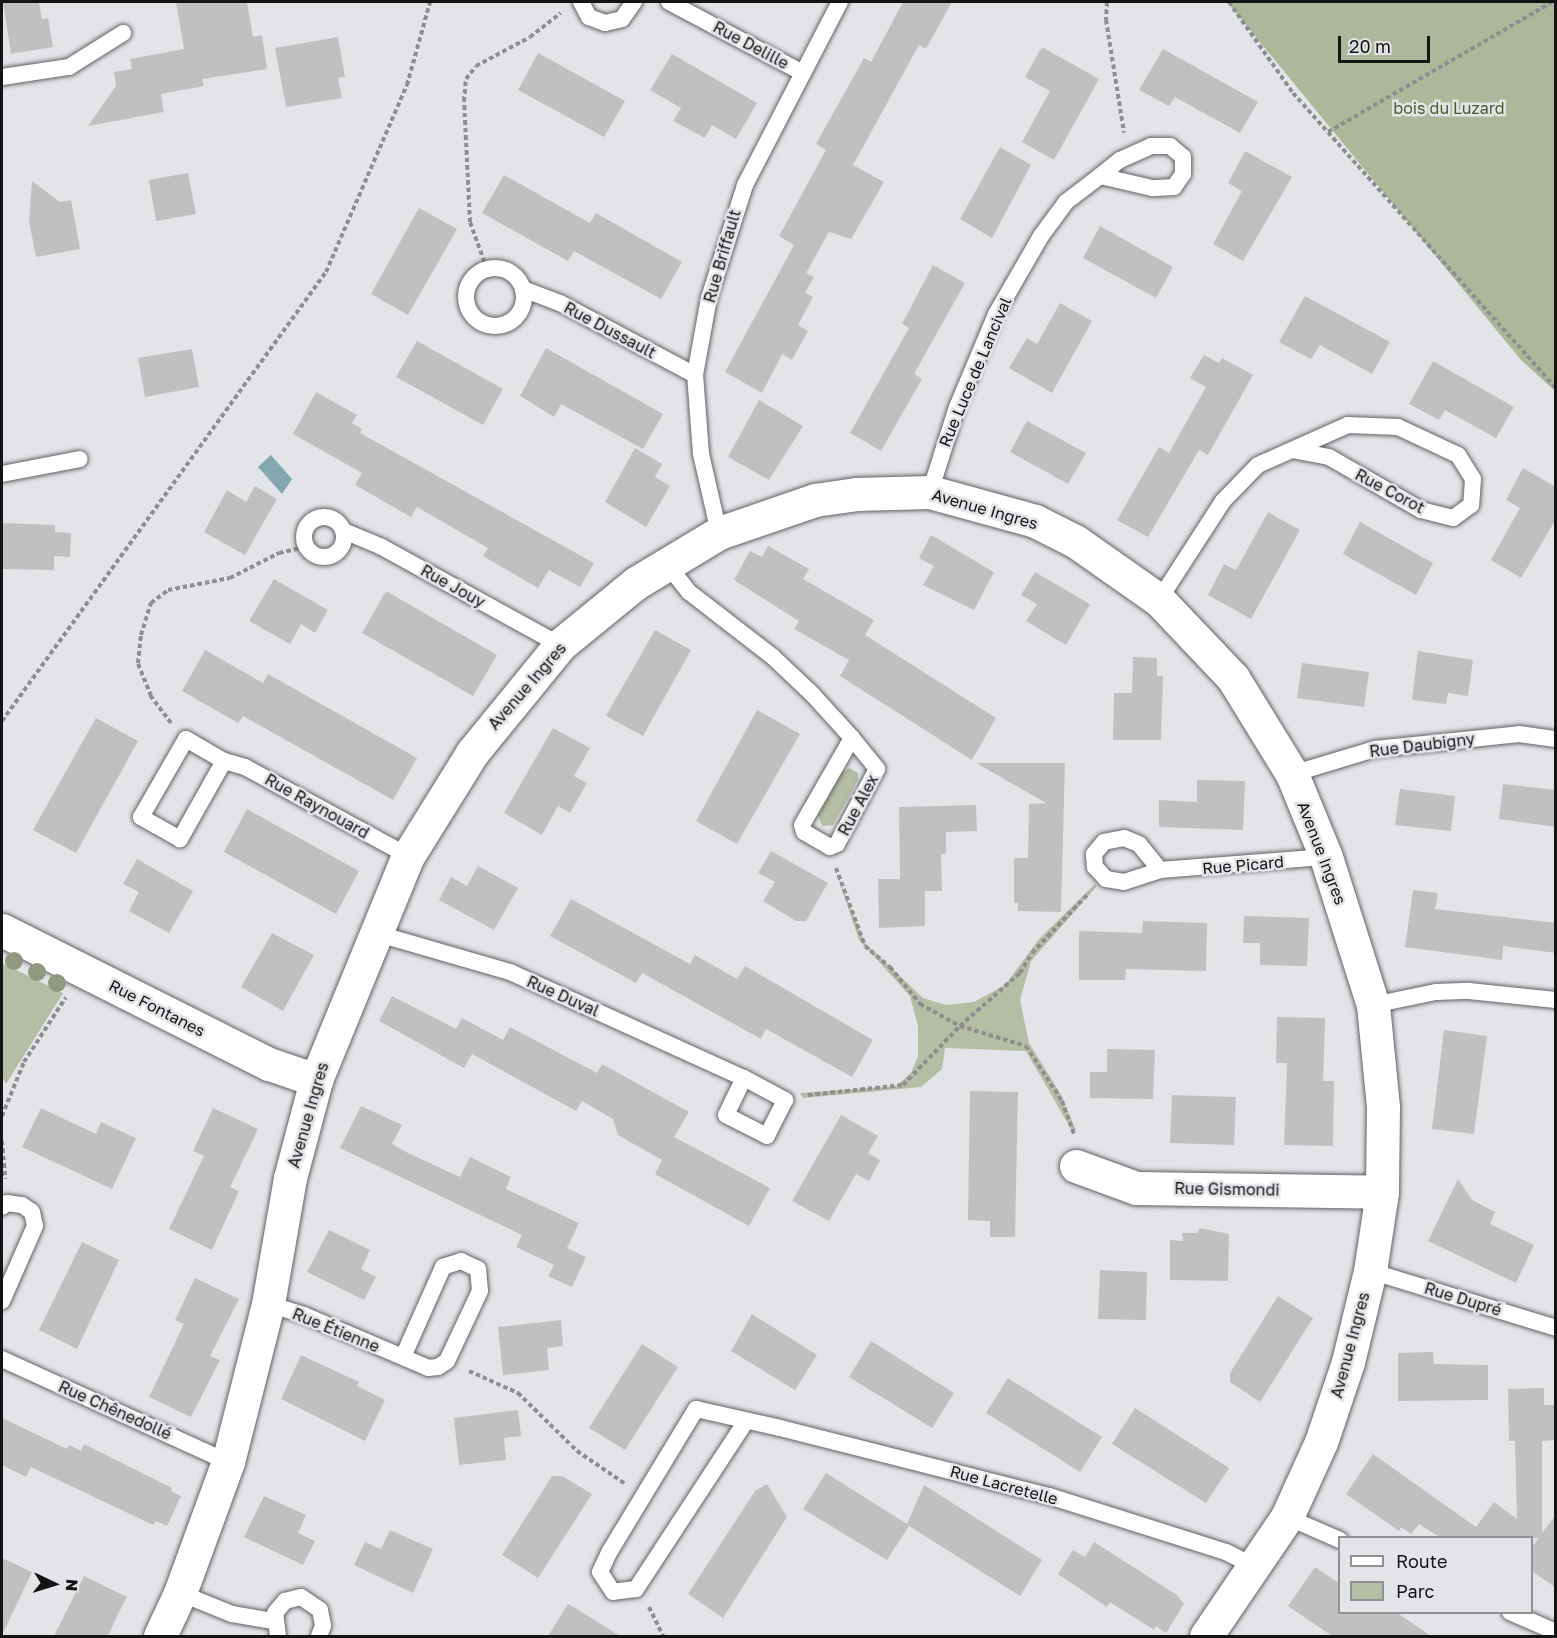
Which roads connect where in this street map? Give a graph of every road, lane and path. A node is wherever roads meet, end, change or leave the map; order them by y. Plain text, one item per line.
1 (430, 2) edge
2 (581, 2) edge
3 (634, 2) edge
4 (669, 2) edge
5 (840, 2) edge
6 (1107, 2) edge
7 (1229, 2) edge
8 (1552, 2) edge
9 (565, 9) dead end
10 (123, 33) dead end
11 (801, 72) junction
12 (2, 77) edge
13 (1328, 132) junction
14 (1134, 152) junction
15 (1100, 176) junction
16 (487, 269) junction
17 (523, 289) junction
18 (695, 375) junction
19 (1556, 388) edge
20 (1294, 450) junction
21 (80, 459) dead end
22 (2, 474) edge
23 (930, 492) junction
24 (344, 531) junction
25 (719, 533) junction
26 (306, 547) junction
27 (667, 564) junction
28 (1160, 600) junction
29 (560, 645) junction
30 (2, 721) edge
31 (186, 738) junction
32 (852, 738) junction
33 (1556, 739) edge
34 (224, 761) junction
35 (1292, 774) junction
36 (830, 847) junction
37 (408, 856) junction
38 (1326, 857) junction
39 (1160, 870) junction
40 (1106, 879) junction
41 (2, 930) edge
42 (375, 933) junction
43 (80, 969) junction
44 (1556, 1000) edge
45 (1373, 1005) junction
46 (960, 1026) junction
47 (744, 1078) junction
48 (316, 1080) junction
49 (2, 1091) edge
50 (6, 1098) junction
51 (785, 1100) junction
52 (2, 1116) edge
53 (2, 1141) edge
54 (1076, 1166) joint
55 (1382, 1192) junction
56 (4, 1205) edge
57 (1370, 1271) junction
58 (2, 1301) edge
59 (268, 1304) junction
60 (1556, 1328) edge
61 (403, 1357) junction
62 (2, 1359) edge
63 (447, 1361) junction
64 (746, 1421) junction
65 (228, 1462) junction
66 (643, 1496) junction
67 (1287, 1518) junction
68 (1338, 1539) edge
69 (1256, 1567) junction
70 (636, 1589) junction
71 (180, 1593) junction
72 (1515, 1614) edge
73 (275, 1629) edge
74 (1556, 1632) edge
75 (160, 1636) edge
76 (319, 1636) edge
77 (663, 1636) edge
78 (1206, 1636) edge

1 - 30 path
2 - 3 lane
4 - 11 lane, Rue Delille
5 - 11 lane, Rue Briffault
6 - 14 path
7 - 13 path
8 - 13 path
9 - 16 path
10 - 12 lane
11 - 18 lane, Rue Briffault
13 - 19 path
14 - 15 lane, Rue Luce de Lancival
14 - 15 lane, Rue Luce de Lancival
15 - 23 lane, Rue Luce de Lancival
16 - 17 lane, Rue Dussault
16 - 17 lane
17 - 18 lane, Rue Dussault
18 - 25 lane, Rue Briffault
20 - 20 lane, Rue Corot
20 - 28 lane, Rue Corot
21 - 22 lane
23 - 25 street, Avenue Ingres
23 - 28 street, Avenue Ingres
24 - 26 lane
24 - 26 lane, Rue Jouy
24 - 29 lane, Rue Jouy
25 - 27 street, Avenue Ingres
26 - 31 path
27 - 29 street, Avenue Ingres
27 - 32 lane, Rue Alex
28 - 35 street, Avenue Ingres
29 - 37 street, Avenue Ingres
31 - 34 lane, Rue Raynouard
31 - 34 lane
32 - 36 lane, Rue Alex
32 - 36 lane, Rue Alex
33 - 35 lane, Rue Daubigny
34 - 37 lane, Rue Raynouard
35 - 38 street, Avenue Ingres
36 - 46 path
37 - 42 street, Avenue Ingres
38 - 39 lane, Rue Picard
38 - 45 street, Avenue Ingres
39 - 40 lane, Rue Picard
39 - 40 lane
40 - 46 path
41 - 43 street, Rue Fontanes
42 - 47 lane, Rue Duval
42 - 48 street, Avenue Ingres
43 - 48 street, Rue Fontanes
43 - 50 path
44 - 45 lane
45 - 55 street, Avenue Ingres
46 - 51 path
46 - 54 path
47 - 51 lane, Rue Duval
47 - 51 lane
48 - 59 street, Avenue Ingres
49 - 50 path
50 - 52 path
53 - 56 path
54 - 55 street, Rue Gismondi
55 - 57 street, Avenue Ingres
56 - 58 lane
57 - 60 lane, Rue Dupré
57 - 67 street, Avenue Ingres
59 - 61 lane, Rue Étienne
59 - 65 street, Avenue Ingres
61 - 63 lane, Rue Étienne
61 - 63 lane
62 - 65 lane, Rue Chênedollé
63 - 66 path
64 - 66 lane, Rue Lacretelle
64 - 69 lane, Rue Lacretelle
64 - 70 lane
65 - 71 street, Avenue Ingres
66 - 70 lane, Rue Lacretelle
67 - 68 lane
67 - 69 street, Avenue Ingres
69 - 78 street, Avenue Ingres
70 - 77 path
71 - 73 lane
71 - 75 street, Avenue Ingres
72 - 74 lane
73 - 76 lane

